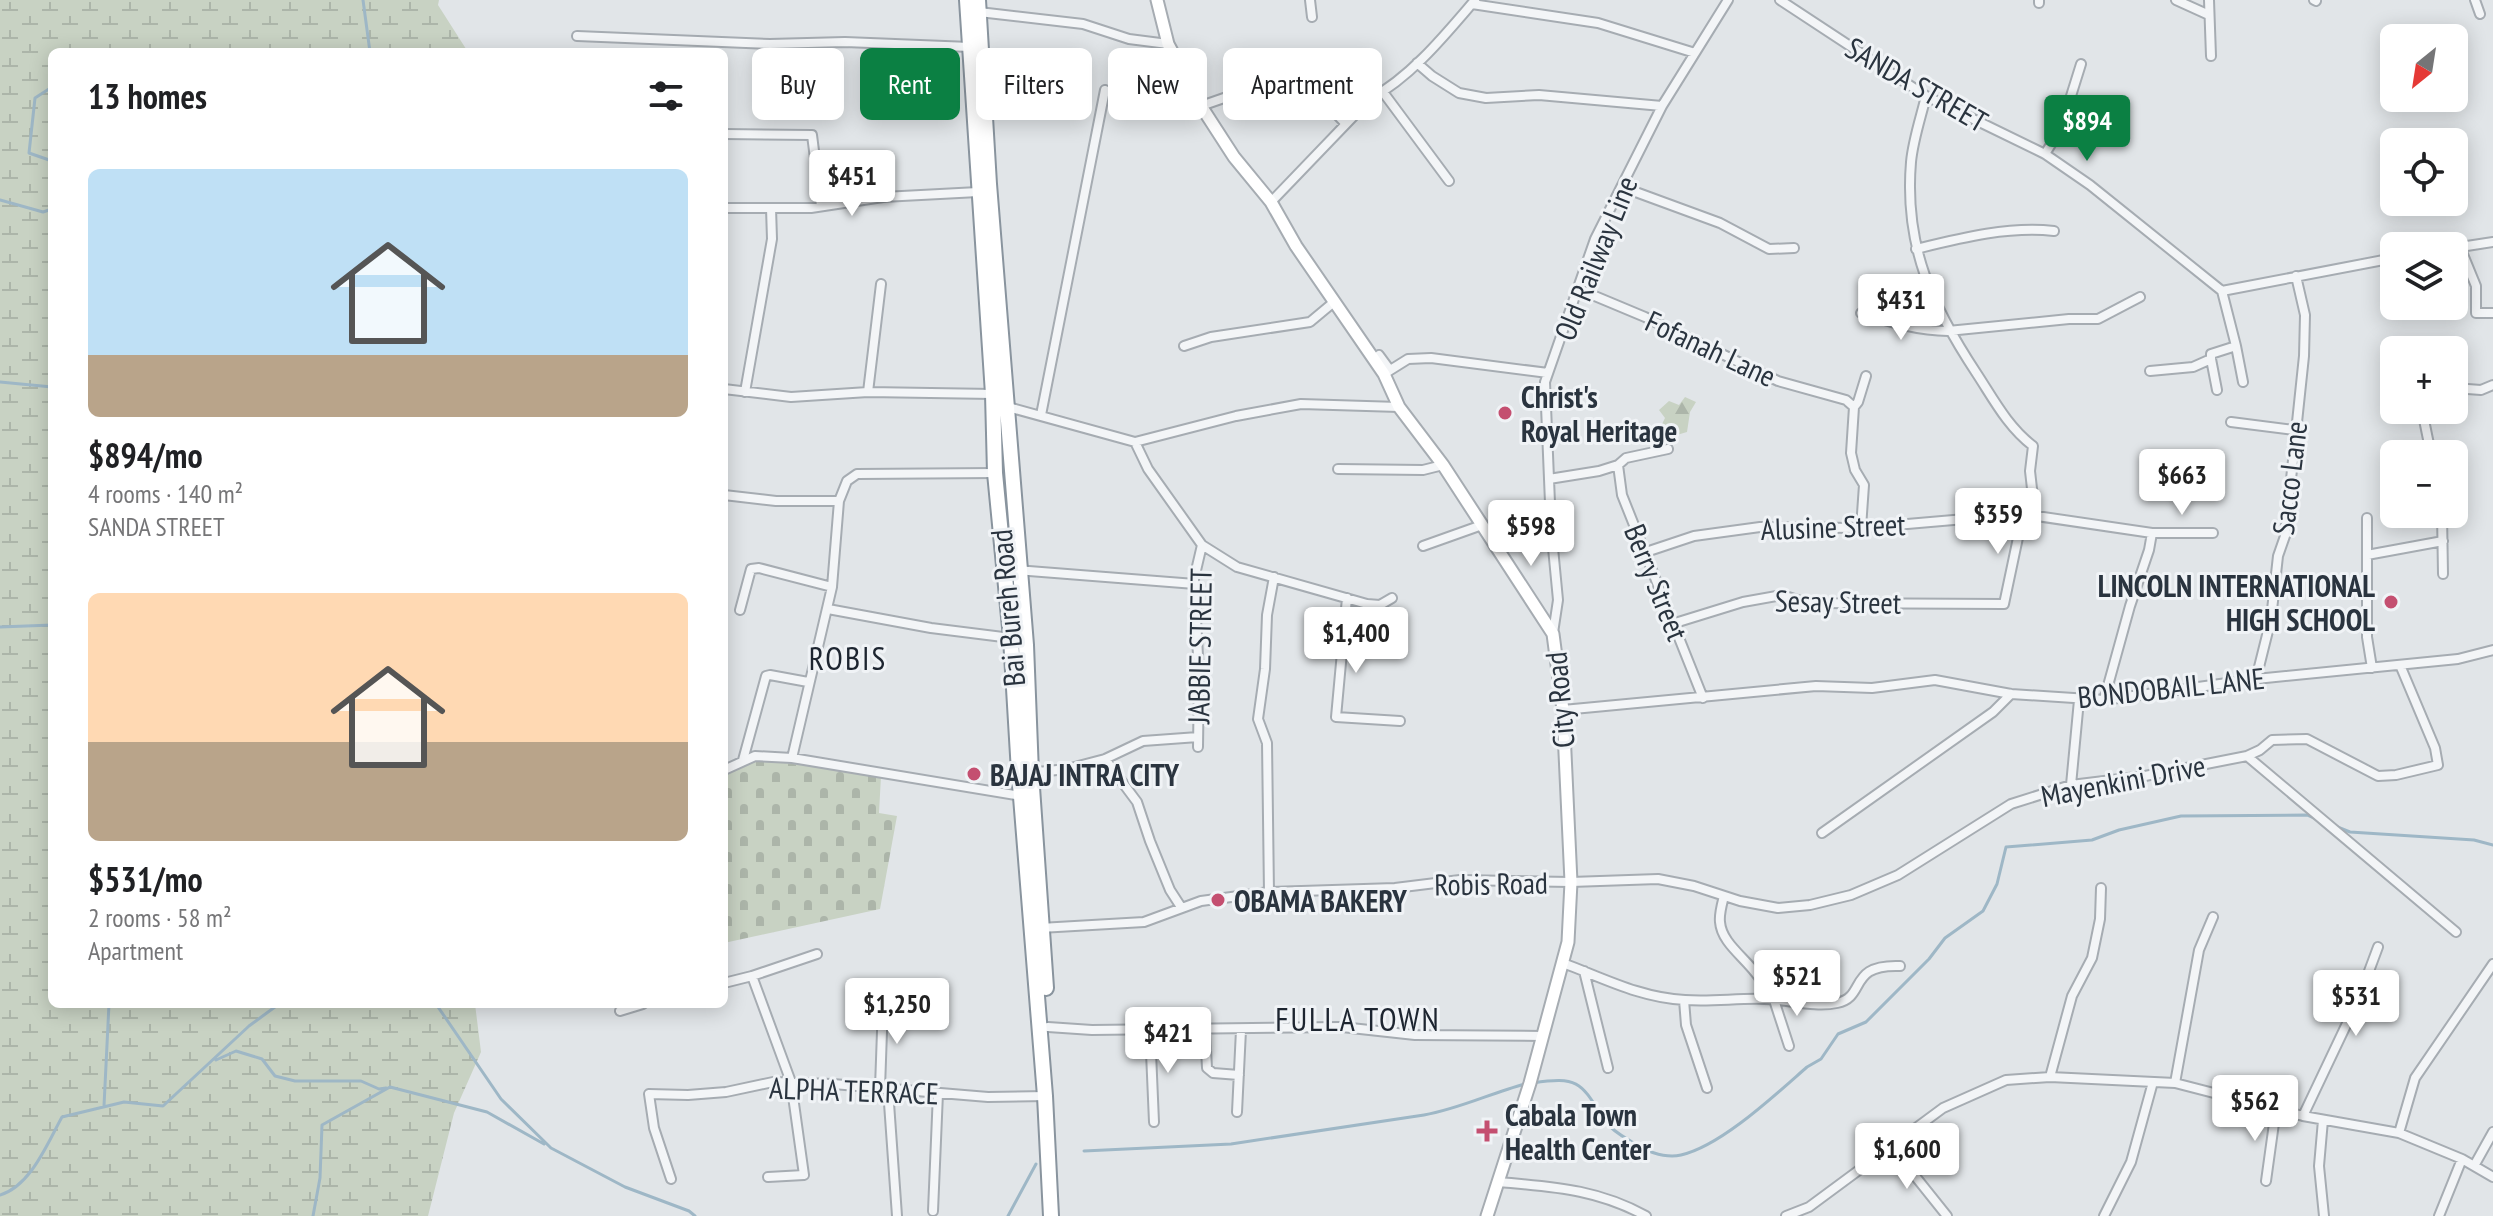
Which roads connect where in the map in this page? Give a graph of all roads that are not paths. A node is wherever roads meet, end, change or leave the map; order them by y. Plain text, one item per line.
1 (967, 0) edge
2 (1157, 0) edge
3 (1310, 0) edge
4 (1728, 0) edge
5 (1780, 0) edge
6 (2176, 0) edge
7 (2209, 0) edge
8 (2475, 0) edge
9 (1473, 2) edge
10 (979, 6) edge
11 (2480, 14) dead end
12 (2209, 15) junction
13 (1312, 17) dead end
14 (577, 36) dead end
15 (1168, 44) junction
16 (970, 47) junction
17 (1170, 48) edge
18 (1695, 53) junction
19 (2211, 56) dead end
20 (1417, 63) junction
21 (2081, 64) dead end
22 (1105, 90) dead end
23 (1383, 92) joint
24 (1926, 96) junction
25 (1662, 106) junction
26 (1207, 115) edge
27 (1342, 120) edge
28 (1348, 120) edge
29 (1345, 123) junction
30 (728, 134) edge
31 (2045, 154) junction
32 (1449, 181) dead end
33 (1622, 187) junction
34 (978, 192) junction
35 (1271, 202) junction
36 (821, 206) junction
37 (728, 208) edge
38 (771, 208) junction
39 (2054, 231) dead end
40 (2493, 242) edge
41 (2468, 246) edge
42 (1794, 248) dead end
43 (1916, 249) junction
44 (2380, 261) edge
45 (2468, 270) edge
46 (2296, 276) junction
47 (881, 284) dead end
48 (1578, 289) junction
49 (2222, 291) junction
50 (2140, 297) dead end
51 (1334, 302) junction
52 (1861, 313) dead end
53 (2493, 313) edge
54 (1948, 331) junction
55 (1184, 346) dead end
56 (2236, 346) junction
57 (1379, 355) dead end
58 (2211, 359) junction
59 (2150, 371) dead end
60 (1387, 372) junction
61 (1548, 373) junction
62 (1866, 376) dead end
63 (2243, 382) dead end
64 (2493, 385) edge
65 (2468, 389) edge
66 (728, 390) edge
67 (2217, 390) dead end
68 (745, 392) junction
69 (868, 392) junction
70 (993, 394) junction
71 (1850, 404) junction
72 (1008, 407) junction
73 (1399, 407) junction
74 (1041, 415) junction
75 (2231, 422) dead end
76 (2294, 430) junction
77 (1135, 442) junction
78 (1668, 449) dead end
79 (1443, 465) junction
80 (1618, 465) junction
81 (1338, 469) dead end
82 (995, 473) junction
83 (1549, 479) junction
84 (728, 495) edge
85 (839, 501) junction
86 (2023, 514) junction
87 (2035, 515) junction
88 (2367, 518) dead end
89 (1482, 525) junction
90 (1861, 528) junction
91 (2443, 528) edge
92 (2152, 533) junction
93 (2213, 533) dead end
94 (2443, 541) junction
95 (1202, 545) junction
96 (1423, 546) dead end
97 (1646, 552) junction
98 (2367, 555) junction
99 (1004, 570) junction
100 (1020, 570) junction
101 (2443, 574) dead end
102 (1274, 577) junction
103 (1195, 584) junction
104 (832, 587) junction
105 (1347, 598) junction
106 (1392, 598) dead end
107 (828, 609) junction
108 (740, 610) dead end
109 (1675, 623) junction
110 (1553, 634) junction
111 (1011, 638) junction
112 (2493, 650) edge
113 (2400, 665) junction
114 (2372, 668) junction
115 (2256, 679) junction
116 (808, 682) junction
117 (2011, 694) junction
118 (1703, 698) junction
119 (2079, 700) junction
120 (2104, 700) junction
121 (1563, 710) junction
122 (1400, 721) dead end
123 (2247, 756) junction
124 (792, 758) junction
125 (1105, 759) junction
126 (743, 760) junction
127 (728, 768) edge
128 (1025, 773) junction
129 (2071, 785) junction
130 (1021, 796) junction
131 (1822, 833) dead end
132 (1571, 882) junction
133 (2101, 888) dead end
134 (1269, 892) junction
135 (1724, 896) junction
136 (1181, 907) junction
137 (2213, 917) dead end
138 (1036, 928) junction
139 (2456, 932) dead end
140 (2378, 947) dead end
141 (817, 954) dead end
142 (1563, 963) junction
143 (2493, 964) edge
144 (1900, 966) dead end
145 (1584, 971) junction
146 (752, 976) junction
147 (728, 982) edge
148 (1771, 999) junction
149 (1684, 1000) junction
150 (883, 1003) dead end
151 (630, 1008) edge
152 (620, 1011) dead end
153 (1048, 1027) junction
154 (1150, 1029) junction
155 (1205, 1029) junction
156 (1241, 1030) junction
157 (1542, 1036) junction
158 (1789, 1046) dead end
159 (1608, 1068) dead end
160 (1239, 1075) junction
161 (2050, 1077) junction
162 (791, 1082) junction
163 (2153, 1082) junction
164 (2175, 1083) junction
165 (1707, 1088) dead end
166 (884, 1089) junction
167 (938, 1093) junction
168 (1048, 1096) junction
169 (2276, 1109) junction
170 (1237, 1112) dead end
171 (2303, 1116) junction
172 (2323, 1120) junction
173 (1154, 1122) dead end
174 (2493, 1132) edge
175 (2399, 1133) junction
176 (1891, 1146) junction
177 (2462, 1159) junction
178 (2474, 1166) junction
179 (768, 1177) dead end
180 (2493, 1177) edge
181 (671, 1179) dead end
182 (2266, 1181) dead end
183 (1499, 1182) junction
184 (1628, 1206) junction
185 (933, 1211) dead end
186 (897, 1216) edge
187 (1051, 1216) edge
188 (1060, 1216) edge
189 (1487, 1216) edge
190 (1624, 1216) edge
191 (1646, 1216) edge
192 (1786, 1216) edge
193 (1947, 1216) edge
194 (2104, 1216) edge
195 (2324, 1216) edge
196 (2439, 1216) edge

1 - 16 highway, Bai Bureh Road
2 - 15 main road, City Road
3 - 13 street
4 - 18 street, Old Railway Line
5 - 24 street, SANDA STREET
6 - 12 street
7 - 12 street
8 - 11 street
9 - 18 street
9 - 20 street
10 - 15 street
10 - 72 highway, Bai Bureh Road
12 - 19 street
14 - 16 street
15 - 17 main road, City Road
16 - 34 highway, Bai Bureh Road
18 - 25 street, Old Railway Line
20 - 23 street
20 - 25 street
21 - 31 street
22 - 74 street
23 - 32 street
24 - 31 street, SANDA STREET
24 - 43 street
25 - 33 street, Old Railway Line
26 - 35 main road, City Road
27 - 29 street
28 - 29 street
29 - 35 street
30 - 36 street
31 - 49 street, SANDA STREET
33 - 42 street
33 - 48 street, Old Railway Line
34 - 36 street
34 - 70 highway, Bai Bureh Road
35 - 51 main road, City Road
36 - 38 street
37 - 38 street
38 - 68 street
39 - 43 street
40 - 41 street
43 - 54 street
44 - 46 street
45 - 53 street
46 - 49 street
46 - 76 street, Sacco Lane
47 - 69 street
48 - 61 street, Old Railway Line
48 - 71 street, Fofanah Lane
49 - 56 street
50 - 54 street
51 - 55 street
51 - 60 main road, City Road
52 - 54 street
54 - 87 street
56 - 58 street
56 - 63 street
57 - 60 street
58 - 59 street
58 - 67 street
60 - 61 street
60 - 73 main road, City Road
61 - 83 street, Old Railway Line
62 - 71 street
64 - 65 street
66 - 68 street
68 - 69 street
69 - 70 street
70 - 82 highway, Bai Bureh Road
71 - 90 street
72 - 74 street
72 - 100 highway, Bai Bureh Road
73 - 77 street
73 - 79 main road, City Road
74 - 77 street
75 - 76 street
76 - 115 street, Sacco Lane
77 - 95 street
78 - 80 street
79 - 81 street
79 - 89 main road, City Road
80 - 83 street
80 - 97 street, Berry Street
82 - 85 street
82 - 99 highway, Bai Bureh Road
83 - 110 street, Old Railway Line
84 - 85 street
85 - 104 street
86 - 87 street, Alusine Street
86 - 90 street, Alusine Street
86 - 109 street, Sesay Street
87 - 92 street, Alusine Street
88 - 98 street
89 - 96 street
89 - 110 main road, City Road
90 - 97 street, Alusine Street
91 - 94 street
92 - 93 street, Alusine Street
92 - 120 street
94 - 98 street
94 - 101 street
95 - 102 street
95 - 103 street, JABBIE STREET
97 - 109 street, Berry Street
98 - 114 street
99 - 100 street
99 - 111 highway, Bai Bureh Road
100 - 103 street
100 - 128 highway, Bai Bureh Road
102 - 105 street
102 - 134 street
103 - 125 street, JABBIE STREET
104 - 107 street
104 - 108 street
105 - 106 street
105 - 122 street
107 - 111 street
107 - 116 street
109 - 118 street, Berry Street
110 - 121 main road, City Road
111 - 128 highway, Bai Bureh Road
112 - 113 street, BONDOBAIL LANE
113 - 114 street, BONDOBAIL LANE
113 - 123 street, Mayenkini Drive
114 - 115 street, BONDOBAIL LANE
115 - 120 street, BONDOBAIL LANE
116 - 124 street
116 - 126 street
117 - 118 street, BONDOBAIL LANE
117 - 119 street, BONDOBAIL LANE
117 - 131 street
118 - 121 street, BONDOBAIL LANE
119 - 120 street, BONDOBAIL LANE
119 - 129 street
121 - 132 main road, City Road
123 - 129 street, Mayenkini Drive
123 - 139 street
124 - 126 street
124 - 130 street
125 - 128 street
125 - 136 street
126 - 127 street
128 - 130 highway, Bai Bureh Road
128 - 138 highway, Bai Bureh Road
129 - 135 street, Mayenkini Drive
130 - 138 highway, Bai Bureh Road
132 - 134 street, Robis Road
132 - 135 street, Mayenkini Drive
132 - 142 main road, City Road
133 - 161 street
134 - 136 street, Robis Road
135 - 148 street
136 - 138 street, Robis Road
137 - 164 street
138 - 153 highway, Bai Bureh Road
138 - 168 highway, Bai Bureh Road
140 - 171 street
141 - 146 street
142 - 145 street
142 - 157 main road, City Road
143 - 175 street
144 - 148 street
145 - 149 street
145 - 159 street
146 - 147 street
146 - 162 street
148 - 149 street
148 - 158 street
149 - 165 street
150 - 166 street
151 - 152 street
153 - 154 street
153 - 168 highway, Bai Bureh Road
154 - 155 street
154 - 173 street
155 - 156 street
155 - 160 street
156 - 157 street
156 - 160 street
157 - 183 main road, City Road
160 - 170 street
161 - 163 street
161 - 176 street
162 - 166 street, ALPHA TERRACE
162 - 179 street
162 - 181 street, ALPHA TERRACE
163 - 164 street
163 - 194 street
164 - 169 street
166 - 167 street, ALPHA TERRACE
166 - 186 street
167 - 168 street, ALPHA TERRACE
167 - 185 street
168 - 187 highway, Bai Bureh Road
168 - 188 highway, Bai Bureh Road
169 - 171 street
169 - 182 street
171 - 172 street
172 - 175 street
172 - 195 street
174 - 178 street
175 - 177 street
176 - 192 street
176 - 193 street
177 - 178 street
177 - 196 street
178 - 180 street
183 - 184 street
183 - 189 main road, City Road
184 - 190 street
184 - 191 street

